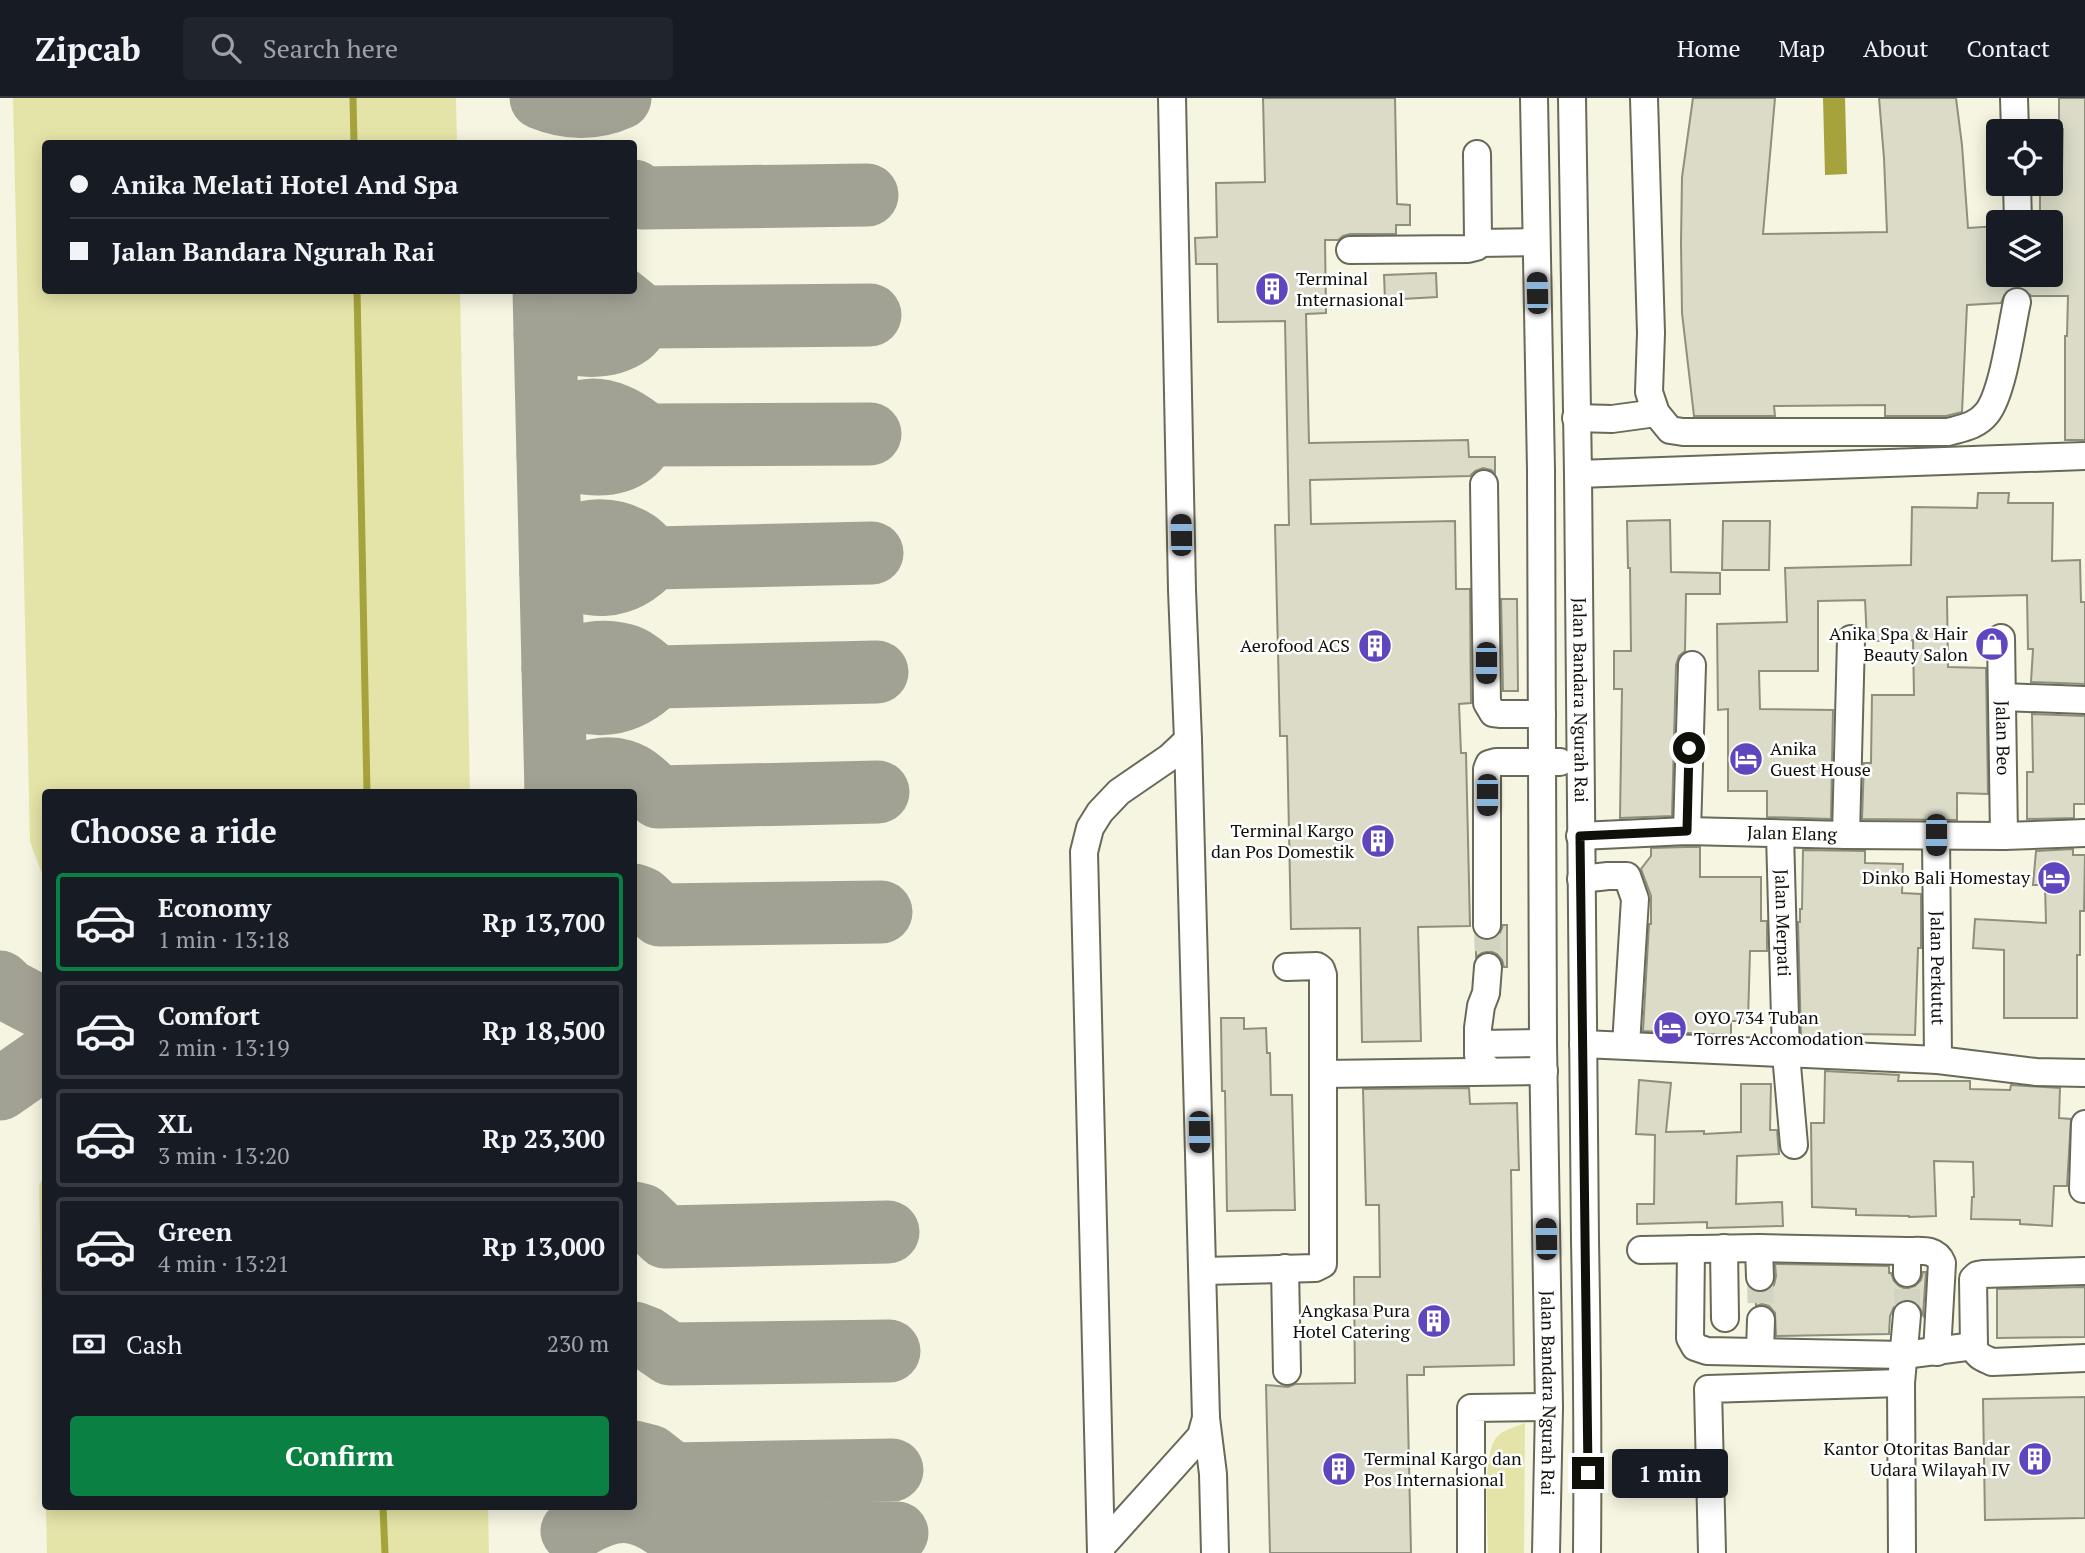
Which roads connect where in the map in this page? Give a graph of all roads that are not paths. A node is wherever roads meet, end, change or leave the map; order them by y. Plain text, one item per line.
1 (1172, 98) edge
2 (1534, 98) edge
3 (1572, 98) edge
4 (1644, 98) edge
5 (2014, 98) edge
6 (2015, 119) edge
7 (1572, 150) junction
8 (1535, 151) junction
9 (1477, 154) dead end
10 (1536, 242) junction
11 (1478, 243) junction
12 (1350, 250) dead end
13 (2017, 302) tunnel mouth
14 (1656, 413) junction
15 (1576, 418) junction
16 (2085, 456) edge
17 (1578, 474) junction
18 (1484, 484) dead end
19 (2001, 638) dead end
20 (1851, 639) dead end
21 (1692, 665) dead end
22 (2002, 697) junction
23 (2085, 700) edge
24 (1542, 714) junction
25 (1188, 740) junction
26 (1580, 761) junction
27 (1543, 762) junction
28 (1687, 831) junction
29 (2085, 833) edge
30 (1780, 834) junction
31 (1846, 835) junction
32 (1936, 835) junction
33 (2004, 835) junction
34 (1592, 836) junction
35 (1627, 876) junction
36 (1581, 879) junction
37 (1487, 925) tunnel mouth
38 (1287, 967) dead end
39 (1488, 967) tunnel mouth
40 (1543, 1043) junction
41 (1478, 1044) junction
42 (1583, 1044) junction
43 (1626, 1045) junction
44 (1786, 1054) junction
45 (1938, 1060) junction
46 (1490, 1071) junction
47 (1544, 1071) junction
48 (2085, 1073) edge
49 (1322, 1074) junction
50 (2085, 1124) edge
51 (1794, 1145) dead end
52 (2083, 1189) dead end
53 (1724, 1248) junction
54 (1759, 1248) junction
55 (1691, 1249) junction
56 (1641, 1250) dead end
57 (1285, 1268) junction
58 (1204, 1271) junction
59 (2085, 1271) edge
60 (1760, 1277) tunnel mouth
61 (1907, 1315) tunnel mouth
62 (1725, 1318) dead end
63 (1761, 1320) tunnel mouth
64 (1974, 1346) junction
65 (1707, 1350) junction
66 (1760, 1352) junction
67 (1937, 1352) junction
68 (1904, 1355) junction
69 (2085, 1358) edge
70 (1287, 1371) dead end
71 (1901, 1383) junction
72 (1708, 1389) junction
73 (1549, 1407) junction
74 (1206, 1418) junction
75 (1101, 1550) edge
76 (1215, 1553) edge
77 (1471, 1553) edge
78 (1546, 1553) edge
79 (1587, 1553) edge
80 (1712, 1553) edge
81 (1902, 1553) edge

1 - 25 street
2 - 8 street, Jalan Bandara Ngurah Rai
3 - 7 street, Jalan Bandara Ngurah Rai
4 - 14 street
5 - 6 street
7 - 8 street
7 - 15 street, Jalan Bandara Ngurah Rai
8 - 10 street, Jalan Bandara Ngurah Rai
9 - 11 street
10 - 11 street
10 - 24 street, Jalan Bandara Ngurah Rai
11 - 12 street
13 - 14 street
14 - 15 street
15 - 17 street, Jalan Bandara Ngurah Rai
16 - 17 street
17 - 26 street, Jalan Bandara Ngurah Rai
18 - 24 street
19 - 22 street, Jalan Beo
20 - 31 street
21 - 28 street
22 - 23 street
22 - 33 street, Jalan Beo
24 - 27 street, Jalan Bandara Ngurah Rai
25 - 58 street
25 - 75 street
26 - 27 street
26 - 34 street, Jalan Bandara Ngurah Rai
27 - 37 street
27 - 40 street, Jalan Bandara Ngurah Rai
28 - 30 street, Jalan Elang
28 - 34 street, Jalan Elang
29 - 33 street, Jalan Elang
30 - 31 street, Jalan Elang
30 - 44 street, Jalan Merpati
31 - 32 street, Jalan Elang
32 - 33 street, Jalan Elang
32 - 45 street, Jalan Perkutut
34 - 35 street
34 - 36 street, Jalan Bandara Ngurah Rai
35 - 36 street
35 - 43 street
36 - 42 street, Jalan Bandara Ngurah Rai
38 - 49 street
39 - 41 street
40 - 41 street
40 - 47 street, Jalan Bandara Ngurah Rai
41 - 46 street
42 - 43 street
42 - 79 street, Jalan Bandara Ngurah Rai
43 - 44 street
44 - 45 street
44 - 51 street, Jalan Merpati
45 - 48 street
46 - 47 street
46 - 49 street
47 - 73 street, Jalan Bandara Ngurah Rai
49 - 57 street
50 - 52 street
53 - 54 street
53 - 55 street
53 - 62 street
54 - 60 street
54 - 67 street
55 - 56 street
55 - 65 street
57 - 58 street
57 - 70 street
58 - 74 street
59 - 64 street
61 - 68 street
63 - 66 street
64 - 67 street
64 - 69 street
65 - 66 street
65 - 72 street
66 - 68 street
67 - 68 street
68 - 71 street
71 - 72 street
71 - 81 street
72 - 80 street
73 - 77 street
73 - 78 street, Jalan Bandara Ngurah Rai
74 - 75 street
74 - 76 street

